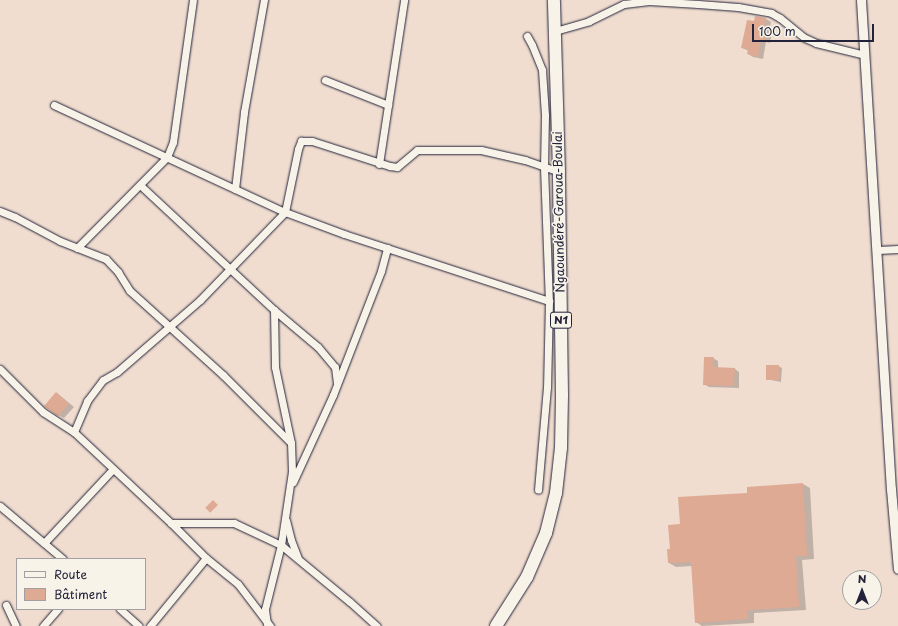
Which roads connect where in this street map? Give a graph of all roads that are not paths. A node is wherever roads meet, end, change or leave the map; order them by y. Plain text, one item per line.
1 (193, 0) edge
2 (264, 0) edge
3 (404, 0) edge
4 (554, 0) edge
5 (861, 0) edge
6 (555, 31) junction
7 (527, 36) dead end
8 (865, 55) junction
9 (326, 80) dead end
10 (54, 105) dead end
11 (388, 105) junction
12 (167, 157) junction
13 (379, 164) junction
14 (544, 167) junction
15 (559, 172) junction
16 (140, 185) junction
17 (235, 188) junction
18 (0, 211) edge
19 (285, 212) junction
20 (77, 248) junction
21 (387, 248) junction
22 (898, 249) edge
23 (878, 250) junction
24 (560, 251) junction
25 (547, 262) junction
26 (229, 269) junction
27 (549, 300) junction
28 (274, 310) junction
29 (169, 327) junction
30 (0, 369) edge
31 (337, 383) junction
32 (74, 432) junction
33 (291, 443) junction
34 (113, 469) junction
35 (895, 488) edge
36 (538, 490) dead end
37 (288, 491) junction
38 (0, 506) edge
39 (285, 516) junction
40 (171, 523) junction
41 (44, 543) junction
42 (281, 545) junction
43 (897, 553) edge
44 (62, 558) edge
45 (206, 558) junction
46 (298, 559) junction
47 (898, 569) edge
48 (6, 605) dead end
49 (57, 610) edge
50 (121, 610) edge
51 (268, 625) edge
52 (16, 626) edge
53 (43, 626) edge
54 (139, 626) edge
55 (150, 626) edge
56 (377, 626) edge
57 (496, 626) edge

1 - 12 street
2 - 17 street
3 - 11 street
4 - 6 highway, Ngaoundéré-Garoua-Boulai / N1
5 - 8 street
6 - 8 street
6 - 15 highway, Ngaoundéré-Garoua-Boulai / N1
7 - 14 street
8 - 23 street
9 - 11 street
10 - 12 street
11 - 13 street
12 - 16 street
12 - 17 street
13 - 14 street
13 - 19 street
14 - 15 street
14 - 25 street
15 - 24 highway, Ngaoundéré-Garoua-Boulai / N1
16 - 20 street
16 - 26 street
17 - 19 street
18 - 20 street
19 - 21 street
19 - 26 street
20 - 29 street
21 - 27 street
21 - 31 street
22 - 23 street
23 - 35 street
24 - 25 street
24 - 57 highway, Ngaoundéré-Garoua-Boulai / N1
25 - 27 street
26 - 28 street
26 - 29 street
27 - 36 street
28 - 31 street
28 - 33 street
29 - 32 street
29 - 33 street
30 - 32 street
31 - 37 street
32 - 34 street
33 - 37 street
34 - 40 street
34 - 41 street
35 - 43 street
37 - 39 street
38 - 41 street
39 - 42 street
39 - 46 street
40 - 42 street
40 - 45 street
41 - 44 street
42 - 46 street
42 - 51 street
43 - 47 street
45 - 51 street
45 - 55 street
46 - 56 street
48 - 52 street
49 - 53 street
50 - 54 street

